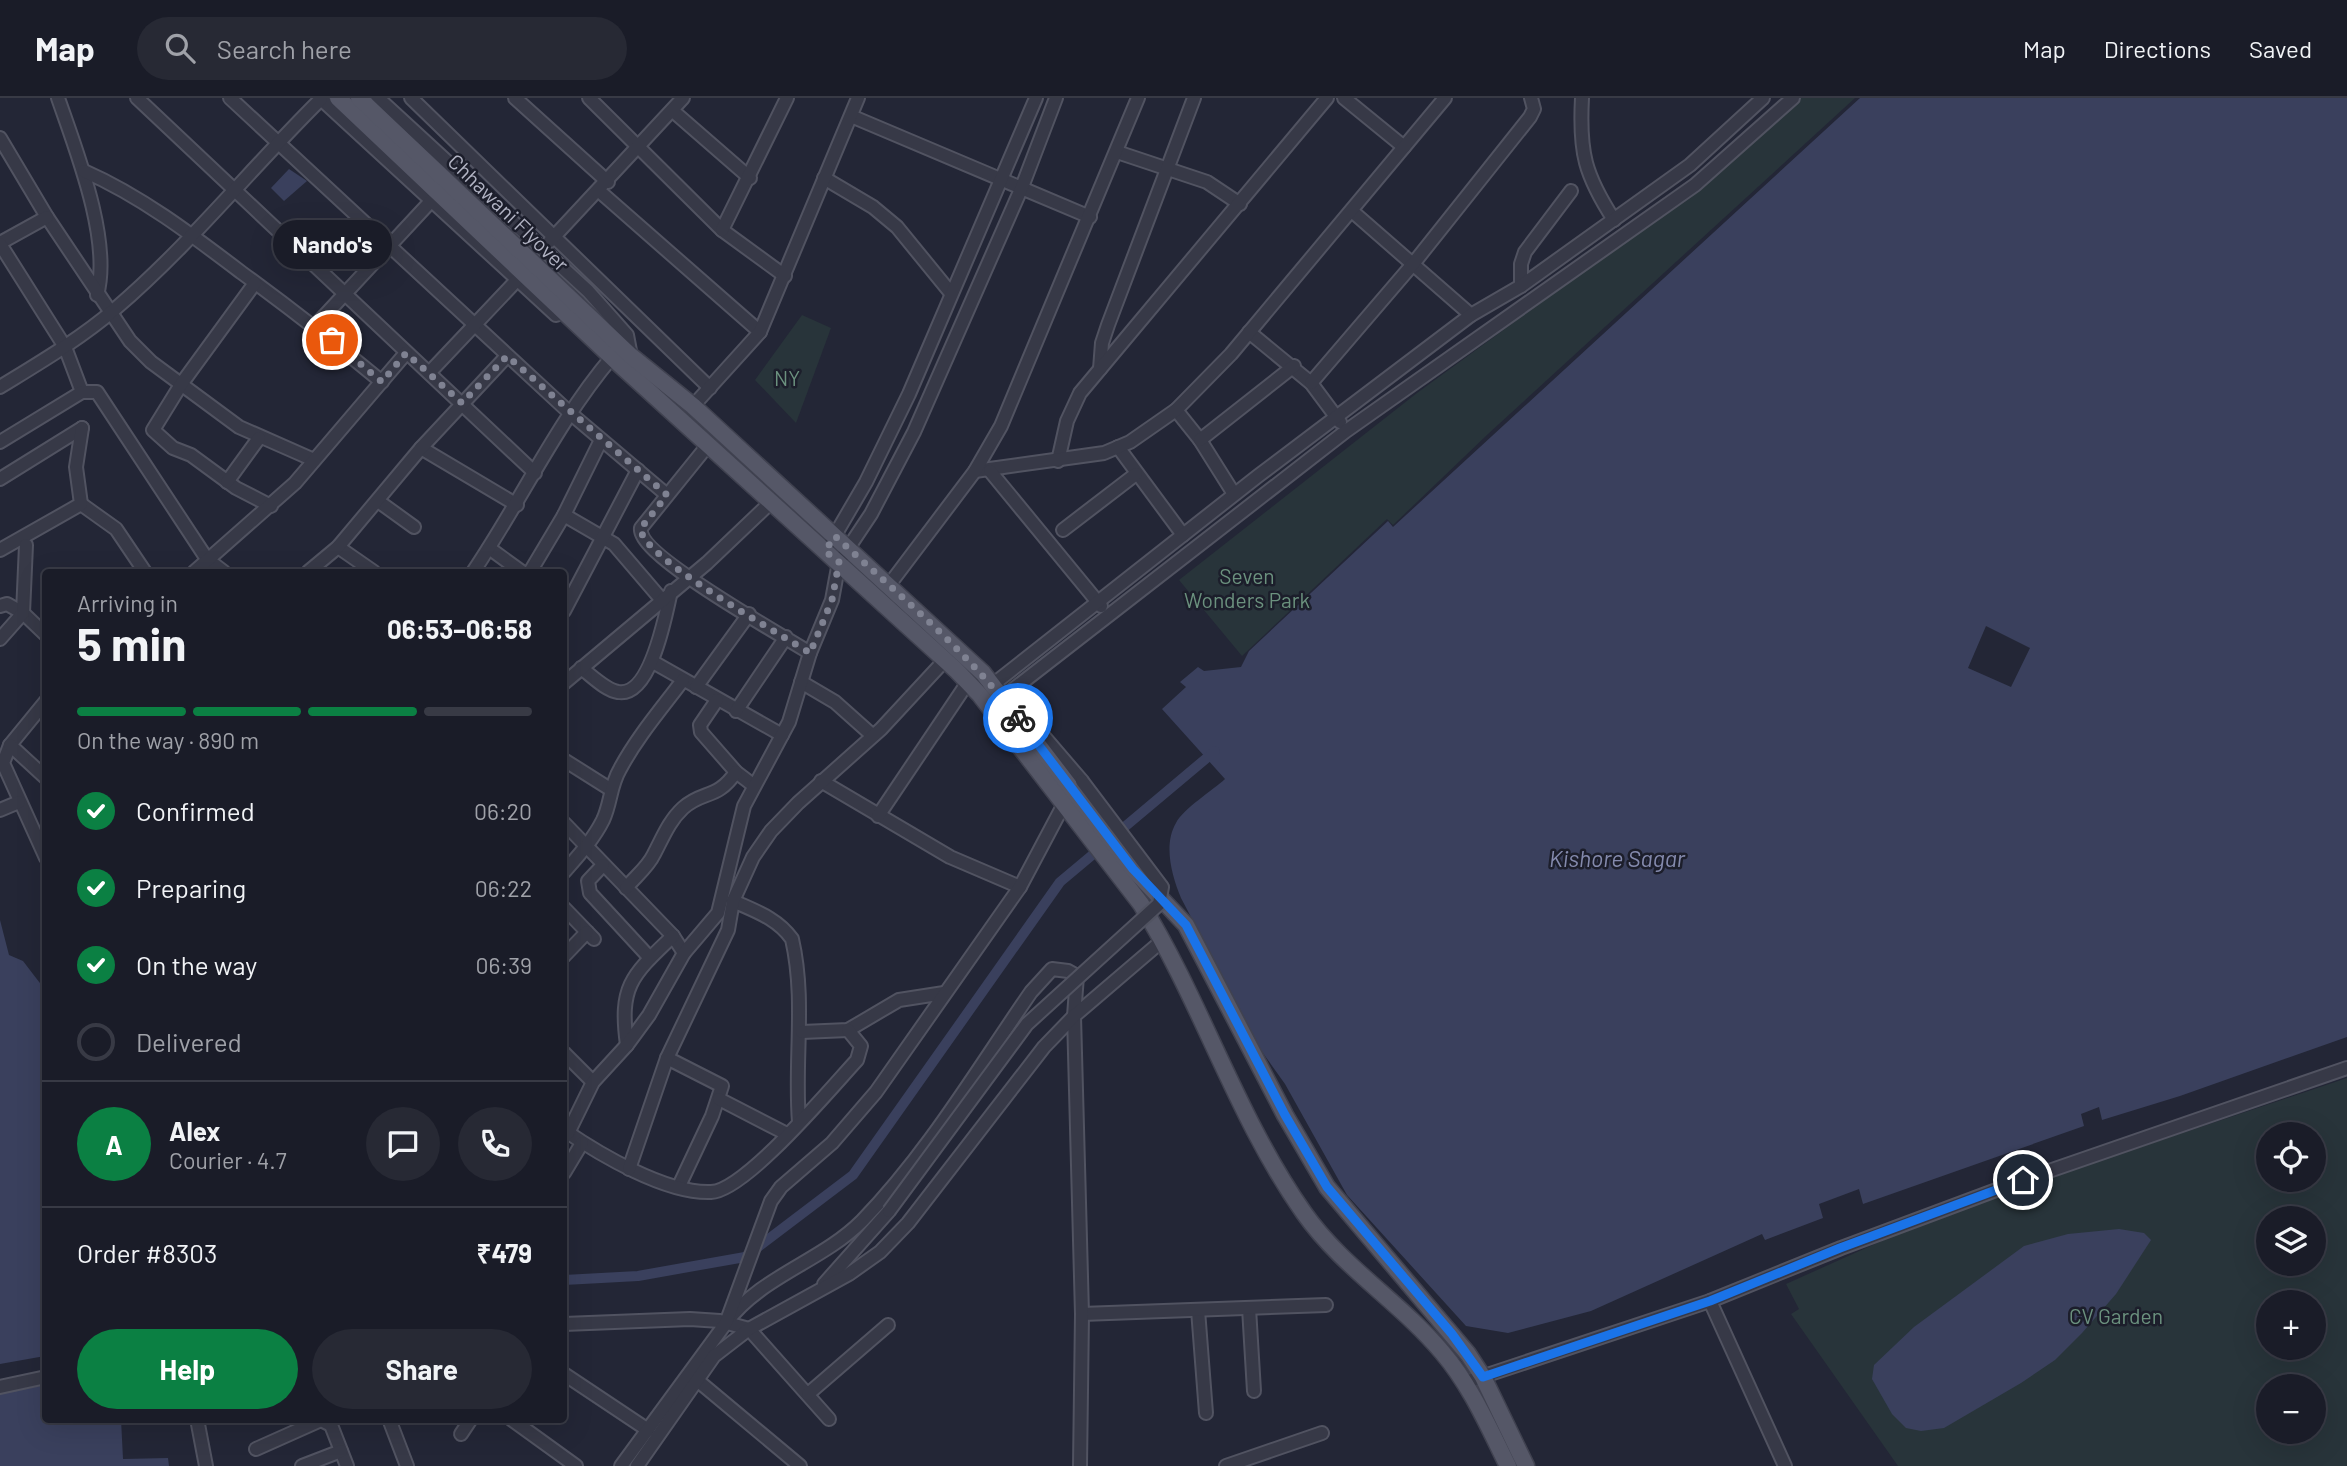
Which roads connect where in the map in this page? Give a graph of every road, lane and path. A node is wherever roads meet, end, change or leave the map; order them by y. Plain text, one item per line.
1 (58, 98) edge
2 (137, 98) edge
3 (230, 98) edge
4 (321, 98) edge
5 (338, 98) edge
6 (359, 98) edge
7 (378, 98) edge
8 (411, 98) edge
9 (515, 98) edge
10 (589, 98) edge
11 (684, 98) edge
12 (787, 98) edge
13 (858, 98) edge
14 (1036, 98) edge
15 (1056, 98) edge
16 (1138, 98) edge
17 (1194, 98) edge
18 (1327, 98) edge
19 (1344, 98) edge
20 (1445, 98) edge
21 (1531, 98) edge
22 (1582, 98) edge
23 (1763, 98) edge
24 (1793, 98) edge
25 (673, 111) junction
26 (851, 116) junction
27 (0, 138) edge
28 (277, 143) junction
29 (1404, 147) junction
30 (638, 149) junction
31 (1117, 152) junction
32 (1167, 166) junction
33 (84, 171) junction
34 (750, 178) junction
35 (824, 178) junction
36 (1002, 178) junction
37 (603, 186) junction
38 (1022, 187) junction
39 (1571, 191) dead end
40 (234, 193) junction
41 (432, 200) junction
42 (1240, 204) junction
43 (1353, 212) junction
44 (47, 217) junction
45 (1090, 217) junction
46 (1614, 220) junction
47 (722, 230) junction
48 (554, 235) junction
49 (194, 236) junction
50 (0, 243) edge
51 (388, 247) junction
52 (543, 249) junction
53 (1413, 264) junction
54 (785, 276) junction
55 (517, 280) junction
56 (255, 283) junction
57 (1521, 286) junction
58 (950, 292) junction
59 (97, 295) junction
60 (343, 295) junction
61 (109, 314) junction
62 (1471, 315) junction
63 (473, 324) junction
64 (315, 326) junction
65 (597, 332) junction
66 (760, 332) junction
67 (1250, 332) junction
68 (65, 347) junction
69 (406, 353) junction
70 (507, 356) junction
71 (611, 356) junction
72 (631, 356) junction
73 (1294, 366) junction
74 (1100, 369) junction
75 (430, 372) junction
76 (382, 382) junction
77 (182, 383) junction
78 (1311, 383) junction
79 (0, 387) edge
80 (710, 388) junction
81 (82, 392) junction
82 (462, 403) junction
83 (693, 406) junction
84 (1176, 410) junction
85 (570, 413) junction
86 (1336, 417) junction
87 (1346, 431) junction
88 (259, 438) junction
89 (601, 440) junction
90 (1200, 440) junction
91 (0, 442) edge
92 (708, 445) junction
93 (1118, 447) junction
94 (421, 448) junction
95 (314, 460) junction
96 (1058, 461) junction
97 (638, 470) junction
98 (975, 471) junction
99 (990, 471) junction
100 (535, 473) junction
101 (1136, 474) junction
102 (0, 479) edge
103 (227, 482) junction
104 (1234, 494) junction
105 (667, 495) junction
106 (378, 500) junction
107 (770, 503) junction
108 (81, 505) junction
109 (517, 505) junction
110 (271, 506) junction
111 (564, 515) junction
112 (414, 527) dead end
113 (1063, 530) dead end
114 (1183, 534) junction
115 (602, 535) junction
116 (835, 536) junction
117 (26, 545) dead end
118 (338, 547) junction
119 (489, 548) junction
120 (848, 548) junction
121 (0, 550) edge
122 (825, 551) junction
123 (207, 559) junction
124 (839, 562) junction
125 (143, 569) edge
126 (197, 569) edge
127 (220, 569) edge
128 (312, 569) edge
129 (370, 569) edge
130 (475, 569) edge
131 (525, 569) edge
132 (532, 569) edge
133 (688, 578) junction
134 (889, 585) junction
135 (567, 595) edge
136 (666, 595) junction
137 (1098, 602) junction
138 (0, 606) edge
139 (23, 613) junction
140 (749, 614) junction
141 (1108, 614) junction
142 (42, 631) edge
143 (786, 637) junction
144 (0, 639) edge
145 (810, 653) junction
146 (945, 660) junction
147 (653, 662) junction
148 (581, 668) junction
149 (567, 680) edge
150 (683, 680) junction
151 (801, 682) junction
152 (968, 682) junction
153 (696, 687) junction
154 (995, 699) junction
155 (717, 700) junction
156 (42, 706) edge
157 (736, 711) junction
158 (782, 735) junction
159 (872, 735) junction
160 (10, 745) junction
161 (567, 762) edge
162 (736, 772) junction
163 (42, 774) edge
164 (821, 781) junction
165 (754, 785) junction
166 (610, 789) junction
167 (19, 802) junction
168 (1072, 806) junction
169 (0, 810) edge
170 (878, 816) junction
171 (567, 825) edge
172 (586, 846) junction
173 (42, 850) edge
174 (603, 865) junction
175 (567, 868) edge
176 (1128, 875) junction
177 (1020, 887) junction
178 (626, 888) junction
179 (733, 901) junction
180 (567, 911) edge
181 (724, 915) junction
182 (673, 936) junction
183 (1163, 940) junction
184 (684, 953) junction
185 (567, 954) edge
186 (650, 958) junction
187 (944, 993) junction
188 (1074, 1016) junction
189 (848, 1030) junction
190 (802, 1032) junction
191 (627, 1045) junction
192 (567, 1056) edge
193 (667, 1058) junction
194 (2347, 1068) edge
195 (593, 1082) junction
196 (719, 1099) junction
197 (799, 1122) junction
198 (567, 1130) edge
199 (567, 1133) edge
200 (787, 1134) junction
201 (582, 1143) junction
202 (567, 1168) edge
203 (629, 1169) junction
204 (679, 1186) junction
205 (818, 1291) junction
206 (1710, 1301) junction
207 (1326, 1305) dead end
208 (1249, 1308) junction
209 (1198, 1310) junction
210 (1082, 1314) junction
211 (726, 1323) junction
212 (567, 1324) edge
213 (888, 1325) dead end
214 (749, 1329) junction
215 (567, 1376) edge
216 (1483, 1377) junction
217 (42, 1378) edge
218 (697, 1380) junction
219 (1466, 1382) junction
220 (0, 1387) edge
221 (1255, 1391) dead end
222 (808, 1394) junction
223 (1206, 1413) dead end
224 (829, 1419) dead end
225 (198, 1423) edge
226 (314, 1423) edge
227 (327, 1423) edge
228 (391, 1423) edge
229 (468, 1423) edge
230 (517, 1423) edge
231 (648, 1430) junction
232 (1322, 1433) dead end
233 (461, 1434) dead end
234 (256, 1449) dead end
235 (341, 1451) junction
236 (206, 1466) edge
237 (302, 1466) edge
238 (347, 1466) edge
239 (407, 1466) edge
240 (576, 1466) edge
241 (621, 1466) edge
242 (637, 1466) edge
243 (800, 1466) edge
244 (1080, 1466) edge
245 (1226, 1466) edge
246 (1508, 1466) edge
247 (1526, 1466) edge
248 (1785, 1466) edge

1 - 33 street
2 - 40 street
3 - 28 street
4 - 28 street
4 - 41 street
5 - 65 main road, Chhawani Flyover
6 - 65 main road, Chhawani Flyover
7 - 52 street
8 - 48 street
9 - 37 street
10 - 30 street
11 - 25 street
12 - 34 street
13 - 26 street
14 - 36 street
15 - 38 street
16 - 31 street
17 - 32 street
18 - 42 street
19 - 29 street
20 - 29 street
21 - 53 street
22 - 46 street
23 - 46 street
24 - 87 street
25 - 30 street
25 - 34 street
26 - 35 street
26 - 36 street
27 - 44 street
28 - 40 street
28 - 51 street
29 - 43 street
30 - 37 street
30 - 47 street
31 - 32 street
31 - 45 street
32 - 42 street
32 - 74 street
33 - 49 street
33 - 59 street
34 - 47 street
35 - 54 street
35 - 58 street
36 - 38 street
36 - 58 street
37 - 48 street
37 - 66 street
38 - 45 street
38 - 120 street
39 - 57 street
40 - 49 street
40 - 60 street
41 - 51 street
41 - 55 street
42 - 74 street
43 - 53 street
43 - 67 street
44 - 50 street
44 - 59 street
45 - 98 street
46 - 57 street
47 - 54 street
48 - 52 street
48 - 80 street
49 - 56 street
49 - 61 street
50 - 68 street
51 - 60 street
51 - 63 street
52 - 72 street
53 - 62 street
53 - 78 street
54 - 66 street
55 - 63 street
55 - 71 street
56 - 64 street
56 - 77 street
57 - 62 street
58 - 116 street
59 - 61 street
60 - 64 street
60 - 69 street
61 - 68 street
61 - 77 street
62 - 86 street
63 - 70 street
63 - 75 street
64 - 76 street
65 - 71 main road, Chhawani Flyover
65 - 72 main road, Chhawani Flyover
66 - 80 street
67 - 73 street
67 - 84 street
68 - 79 street
68 - 81 street
69 - 75 street
69 - 76 street
70 - 82 street
70 - 85 street
71 - 85 street
71 - 92 main road, Chhawani Flyover
72 - 83 main road, Chhawani Flyover
73 - 78 street
73 - 90 street
74 - 96 street
75 - 82 street
76 - 95 street
77 - 88 street
77 - 103 street
78 - 86 street
80 - 83 street
81 - 91 street
81 - 123 street
82 - 94 street
82 - 100 street
83 - 116 main road, Chhawani Flyover
84 - 90 street
84 - 93 street
85 - 89 street
85 - 100 street
86 - 87 street
86 - 104 street
87 - 141 street
88 - 95 street
88 - 103 street
89 - 97 street
89 - 111 street
90 - 104 street
92 - 105 street
92 - 107 main road, Chhawani Flyover
93 - 96 street
93 - 101 street
94 - 106 street
94 - 109 street
95 - 110 street
96 - 99 street
97 - 105 street
97 - 115 street
98 - 99 street
98 - 134 street
99 - 137 street
100 - 109 street
101 - 113 street
101 - 114 street
102 - 108 street
103 - 110 street
104 - 114 street
105 - 133 street
106 - 112 street
106 - 118 street
107 - 122 main road, Chhawani Flyover
107 - 133 street
108 - 121 street
108 - 125 street
109 - 119 street
110 - 123 street
111 - 115 street
111 - 132 street
114 - 137 street
115 - 135 street
115 - 136 street
116 - 120 main road, Chhawani Flyover
116 - 122 street
117 - 139 street
118 - 128 street
118 - 129 street
119 - 130 street
119 - 131 street
120 - 124 street
120 - 134 main road, Chhawani Flyover
122 - 124 main road, Chhawani Flyover
123 - 126 street
123 - 127 street
124 - 145 street
124 - 146 main road, Chhawani Flyover
133 - 136 street
133 - 140 street
134 - 154 main road, Chhawani Flyover
136 - 147 street
136 - 148 street
137 - 141 street
137 - 154 street
138 - 139 street
139 - 142 street
139 - 144 street
140 - 143 street
140 - 153 street
141 - 154 street
143 - 145 street
143 - 157 street
145 - 151 street
146 - 152 main road, Chhawani Flyover
146 - 159 street
147 - 148 street
147 - 150 street
148 - 149 street
150 - 153 street
150 - 166 street
151 - 158 street
151 - 159 street
152 - 154 main road, Chhawani Flyover
152 - 170 street
153 - 155 street
154 - 168 main road
154 - 205 street, bridge
155 - 157 street
155 - 162 street
156 - 160 street
157 - 158 street
158 - 165 street
159 - 164 street
160 - 163 street
160 - 167 street
161 - 166 street
162 - 165 street
162 - 178 street
164 - 170 street
164 - 179 street
165 - 181 street
166 - 172 street
167 - 169 street
167 - 173 street
168 - 176 main road
168 - 177 street
170 - 177 street
171 - 172 street
172 - 174 street
172 - 175 street
174 - 178 street
174 - 186 street
176 - 183 main road
176 - 216 main road
177 - 187 street
178 - 182 street
179 - 181 street
179 - 190 street
180 - 185 street
181 - 184 street
181 - 193 street
182 - 184 street
182 - 186 street
183 - 188 street
183 - 219 main road
184 - 191 street
186 - 191 street
187 - 189 street
187 - 211 street
188 - 205 street
188 - 210 street
188 - 211 street
189 - 190 street
189 - 197 street
190 - 197 street
191 - 195 street
192 - 195 street
193 - 196 street
193 - 203 street
194 - 206 street
195 - 198 street
196 - 200 street
196 - 204 street
197 - 200 street
199 - 201 street
200 - 204 street
201 - 202 street
201 - 203 street
203 - 204 street
205 - 214 street
206 - 216 street
206 - 248 street
207 - 208 street
208 - 209 street
208 - 221 street
209 - 210 street
209 - 223 street
210 - 244 street
211 - 212 street
211 - 214 street
211 - 231 street
213 - 222 street
214 - 218 street
214 - 222 street
215 - 231 street
216 - 219 street
216 - 247 main road
217 - 220 street
218 - 242 street
218 - 243 street
219 - 246 main road
222 - 224 street
225 - 236 street
226 - 234 street
227 - 235 street
228 - 239 street
229 - 233 street
230 - 240 street
231 - 241 street
232 - 245 street
235 - 237 street
235 - 238 street

